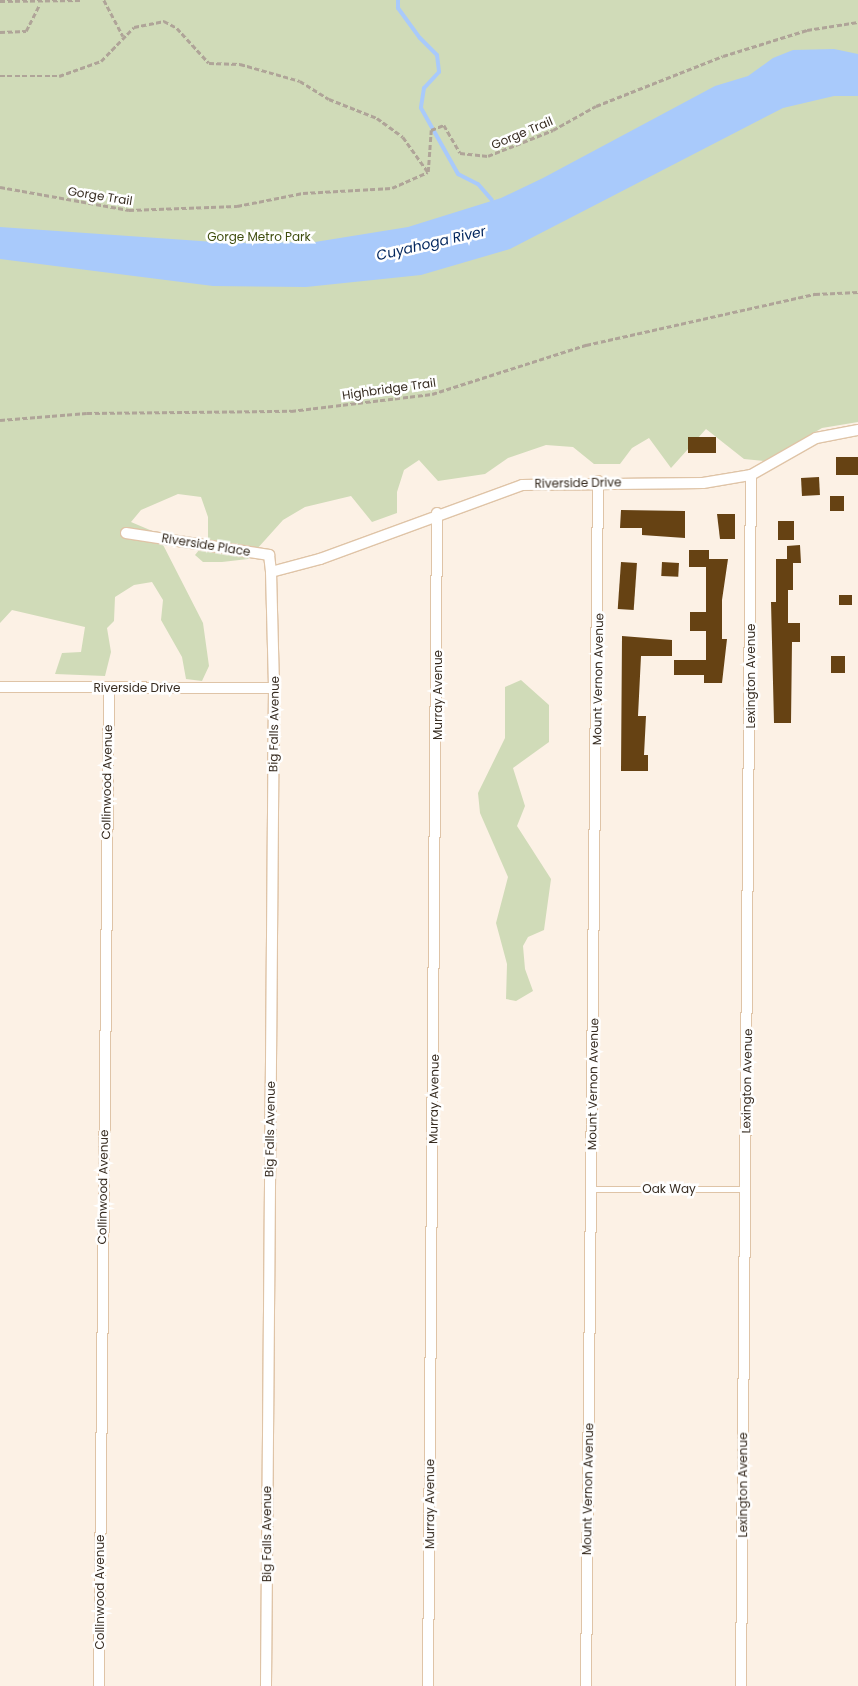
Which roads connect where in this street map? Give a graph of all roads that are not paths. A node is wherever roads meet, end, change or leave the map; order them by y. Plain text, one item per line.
1 (858, 430) edge
2 (751, 475) junction
3 (598, 481) junction
4 (436, 513) junction
5 (126, 533) dead end
6 (271, 572) junction
7 (0, 687) edge
8 (274, 688) junction
9 (109, 689) junction
10 (592, 1189) junction
11 (746, 1189) junction
12 (99, 1686) edge
13 (266, 1686) edge
14 (428, 1686) edge
15 (586, 1686) edge
16 (741, 1686) edge

1 - 2 street, Riverside Drive
2 - 3 street, Riverside Drive
2 - 11 street, Lexington Avenue
3 - 4 street, Riverside Drive
3 - 10 street, Mount Vernon Avenue
4 - 6 street, Riverside Drive
4 - 14 street, Murray Avenue
5 - 6 street, Riverside Place
6 - 8 street, Big Falls Avenue
7 - 9 street, Riverside Drive
8 - 9 street, Riverside Drive
8 - 13 street, Big Falls Avenue
9 - 12 street, Collinwood Avenue
10 - 11 lane, Oak Way
10 - 15 street, Mount Vernon Avenue
11 - 16 street, Lexington Avenue

